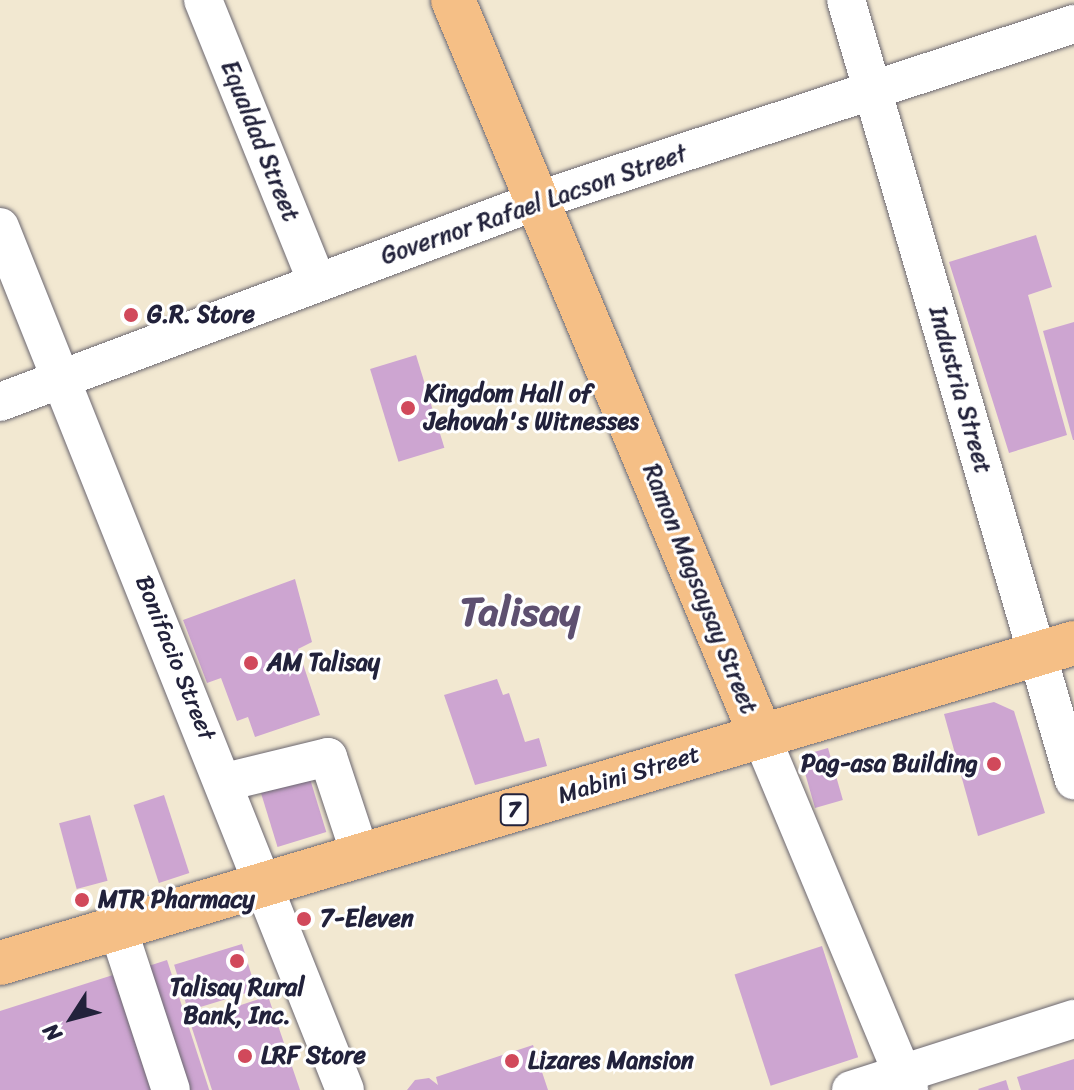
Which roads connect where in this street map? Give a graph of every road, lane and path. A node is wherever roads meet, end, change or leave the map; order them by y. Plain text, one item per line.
1 (203, 0) edge
2 (453, 0) edge
3 (846, 0) edge
4 (1074, 24) edge
5 (872, 90) junction
6 (539, 200) junction
7 (0, 227) edge
8 (317, 282) junction
9 (61, 379) junction
10 (0, 402) edge
11 (1055, 648) edge
12 (761, 736) junction
13 (1074, 780) edge
14 (225, 782) junction
15 (361, 857) junction
16 (267, 885) junction
17 (118, 929) junction
18 (0, 963) edge
19 (1074, 1019) edge
20 (906, 1082) edge
21 (171, 1090) edge
22 (345, 1090) edge
23 (851, 1090) edge

1 - 8 street, Equaldad Street
2 - 6 main road, Ramon Magsaysay Street
3 - 5 street, Industria Street
4 - 5 street, Governor Rafael Lacson Street
5 - 6 street, Governor Rafael Lacson Street
5 - 11 street, Industria Street
6 - 8 street, Governor Rafael Lacson Street
6 - 12 main road, Ramon Magsaysay Street
7 - 9 street, Bonifacio Street
8 - 9 street, Governor Rafael Lacson Street
9 - 10 street, Governor Rafael Lacson Street
9 - 14 street, Bonifacio Street
11 - 12 main road, Mabini Street / 7
11 - 13 street, Industria Street
12 - 15 main road, Mabini Street / 7
12 - 20 street, Ramon Magsaysay Street
14 - 15 street
14 - 16 street, Bonifacio Street
15 - 16 main road, Mabini Street / 7
16 - 17 main road, Mabini Street / 7
16 - 22 street, Bonifacio Street
17 - 18 main road, Mabini Street / 7
17 - 21 street
19 - 20 street
20 - 23 street

